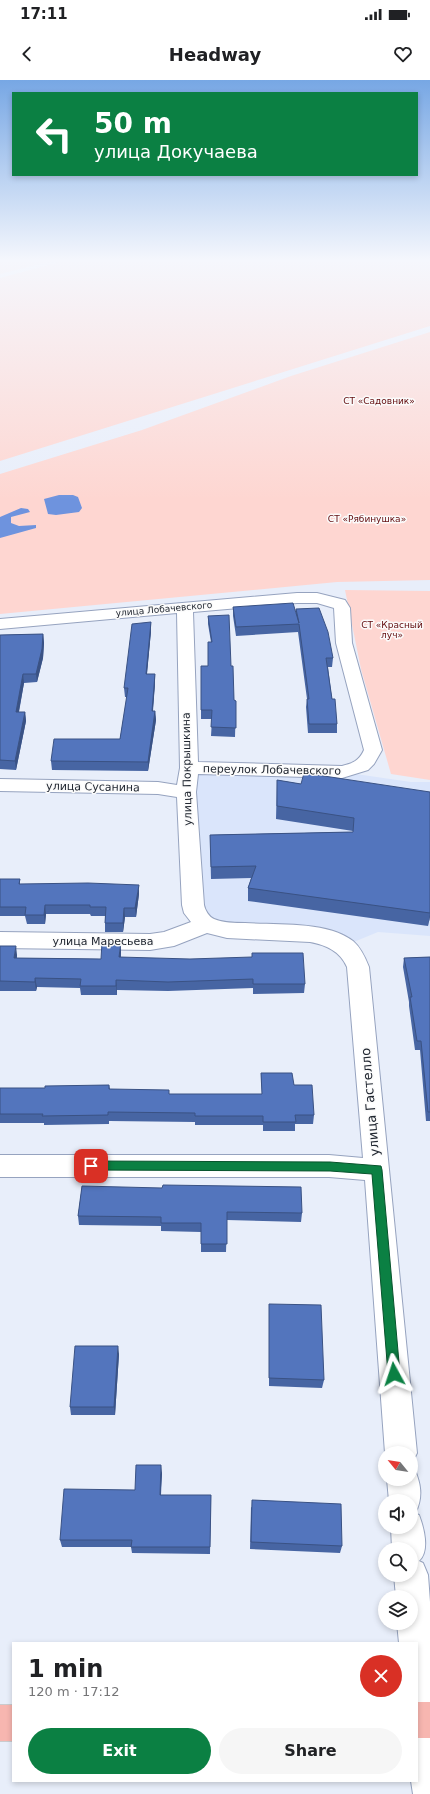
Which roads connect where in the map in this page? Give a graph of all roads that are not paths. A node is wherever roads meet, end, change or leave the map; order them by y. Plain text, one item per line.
1 (328, 600) joint
2 (184, 609) junction
3 (0, 624) edge
4 (190, 768) junction
5 (0, 785) edge
6 (186, 792) junction
7 (206, 926) junction
8 (0, 940) edge
9 (0, 1166) edge
10 (377, 1170) junction
11 (400, 1446) edge
12 (412, 1582) edge
13 (416, 1642) edge
14 (418, 1662) edge
15 (423, 1720) edge
16 (0, 1723) edge
17 (12, 1723) edge
18 (430, 1789) edge

1 - 2 street, улица Лобачевского
1 - 4 street, переулок Лобачевского
2 - 3 street, улица Лобачевского
2 - 4 street, улица Покрышкина
4 - 6 street, улица Покрышкина
5 - 6 street, улица Сусанина
6 - 7 street, улица Покрышкина
7 - 8 street, улица Маресьева
7 - 10 street, улица Гастелло
9 - 10 street
10 - 11 street, улица Гастелло
12 - 13 street
14 - 15 street
15 - 18 street
16 - 17 main road

